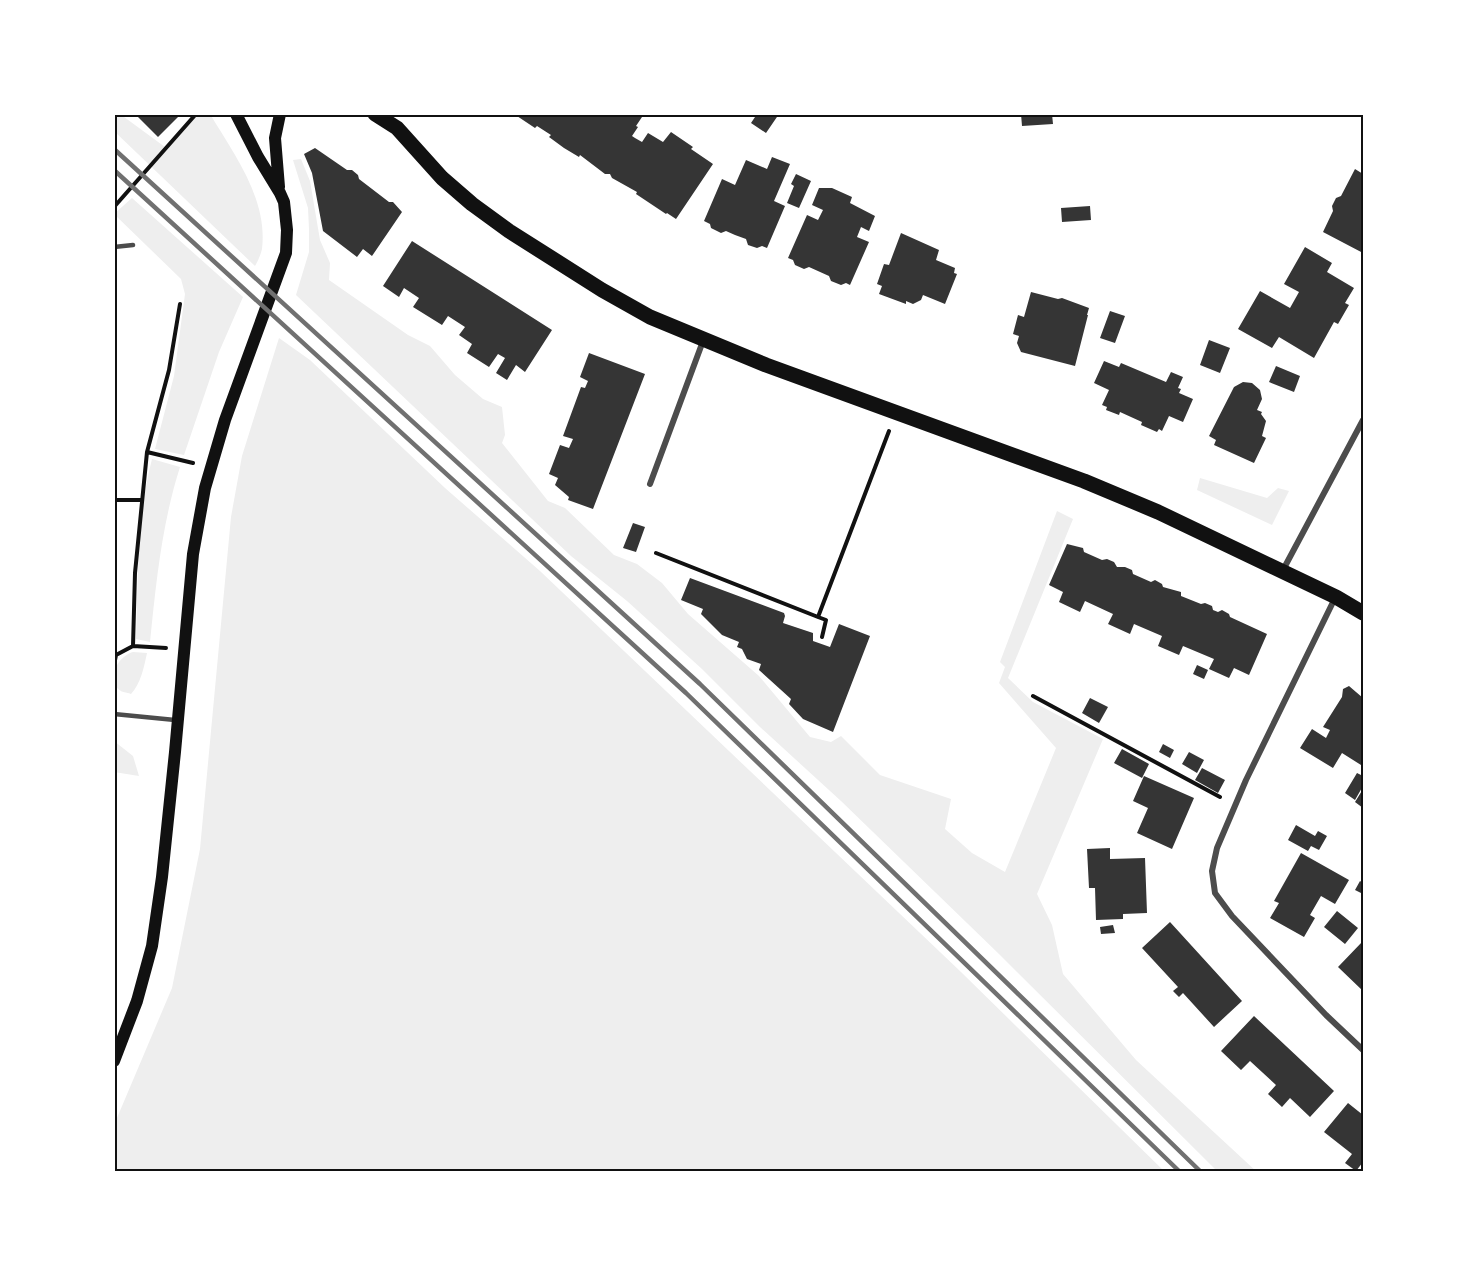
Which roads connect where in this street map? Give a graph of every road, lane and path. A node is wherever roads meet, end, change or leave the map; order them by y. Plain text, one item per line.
1 (195, 114) edge
2 (236, 114) edge
3 (280, 114) edge
4 (375, 114) edge
5 (394, 121) edge
6 (280, 193) junction
7 (114, 207) edge
8 (133, 245) dead end
9 (114, 247) edge
10 (180, 304) dead end
11 (704, 339) junction
12 (895, 413) junction
13 (1363, 420) edge
14 (147, 452) junction
15 (211, 468) junction
16 (650, 484) dead end
17 (114, 500) edge
18 (141, 500) junction
19 (656, 553) dead end
20 (1282, 572) junction
21 (1336, 597) junction
22 (1363, 613) edge
23 (818, 616) junction
24 (822, 637) dead end
25 (133, 646) junction
26 (183, 649) junction
27 (114, 664) edge
28 (1033, 696) dead end
29 (114, 714) edge
30 (178, 720) junction
31 (1235, 806) junction
32 (1363, 1050) edge
33 (114, 1061) edge

1 - 7 path
2 - 6 main road
3 - 6 main road
4 - 5 main road
5 - 11 main road
6 - 15 main road
8 - 9 lane
10 - 14 path
11 - 12 main road
11 - 16 street
12 - 20 main road
12 - 23 path
13 - 20 street
14 - 15 path
14 - 18 path
15 - 26 main road
17 - 18 path
18 - 25 path
19 - 23 path
20 - 21 main road
21 - 22 main road
21 - 31 street
23 - 24 path
25 - 26 path
25 - 27 path
26 - 30 main road
28 - 31 path
29 - 30 lane
30 - 33 main road
31 - 32 street

